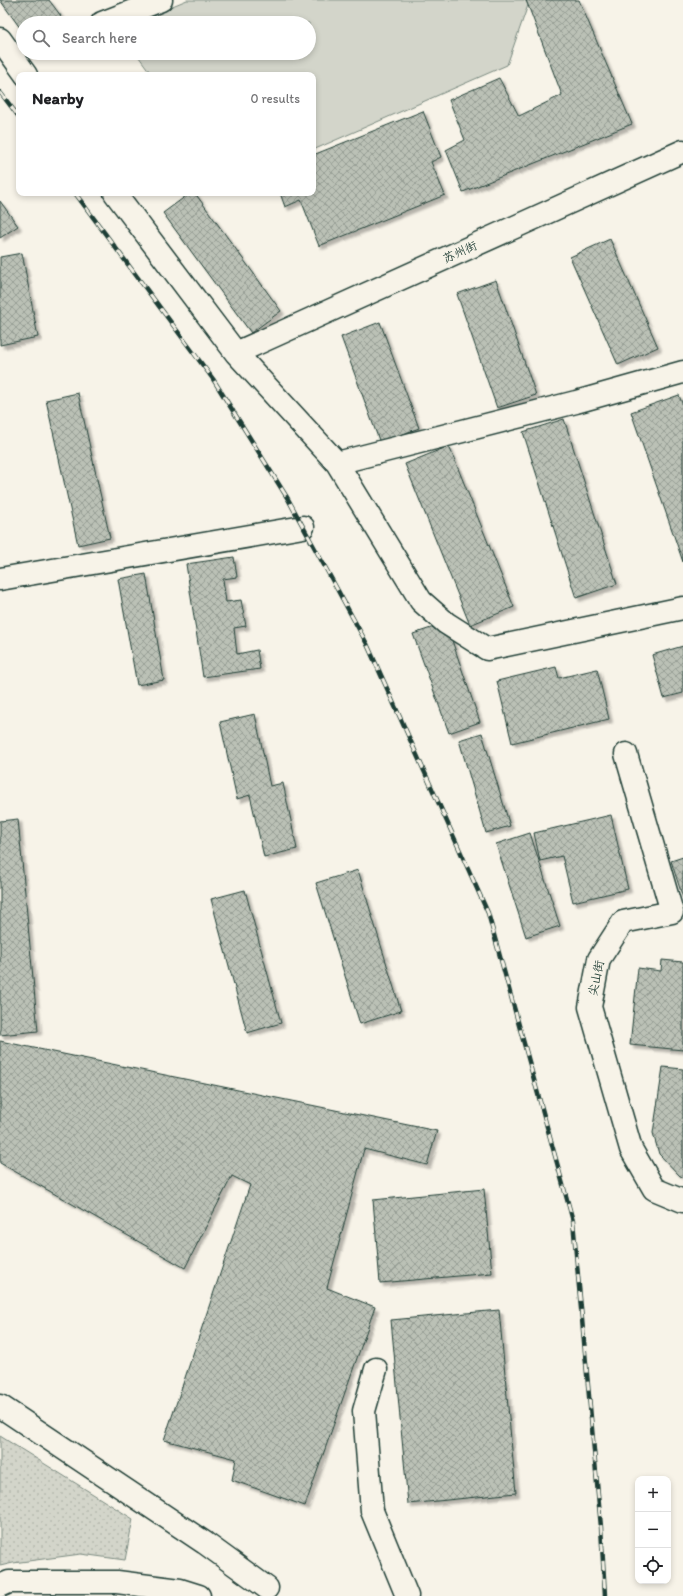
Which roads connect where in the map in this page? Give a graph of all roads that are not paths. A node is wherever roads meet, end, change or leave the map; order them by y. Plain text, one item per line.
1 (161, 0) edge
2 (120, 16) edge
3 (0, 39) edge
4 (16, 52) edge
5 (21, 60) edge
6 (25, 72) edge
7 (683, 151) edge
8 (117, 196) edge
9 (236, 353) junction
10 (683, 372) edge
11 (336, 463) junction
12 (303, 527) dead end
13 (0, 579) edge
14 (683, 608) edge
15 (626, 754) dead end
16 (683, 1201) edge
17 (376, 1369) dead end
18 (0, 1406) edge
19 (0, 1586) edge
20 (267, 1588) dead end
21 (199, 1596) edge
22 (407, 1596) edge

1 - 2 street
3 - 4 street
5 - 6 street
7 - 9 street, 苏州街
8 - 9 street
9 - 11 street
10 - 11 street
11 - 14 street
12 - 13 street
15 - 16 street, 尖山街
17 - 22 street
18 - 20 street
19 - 21 street

